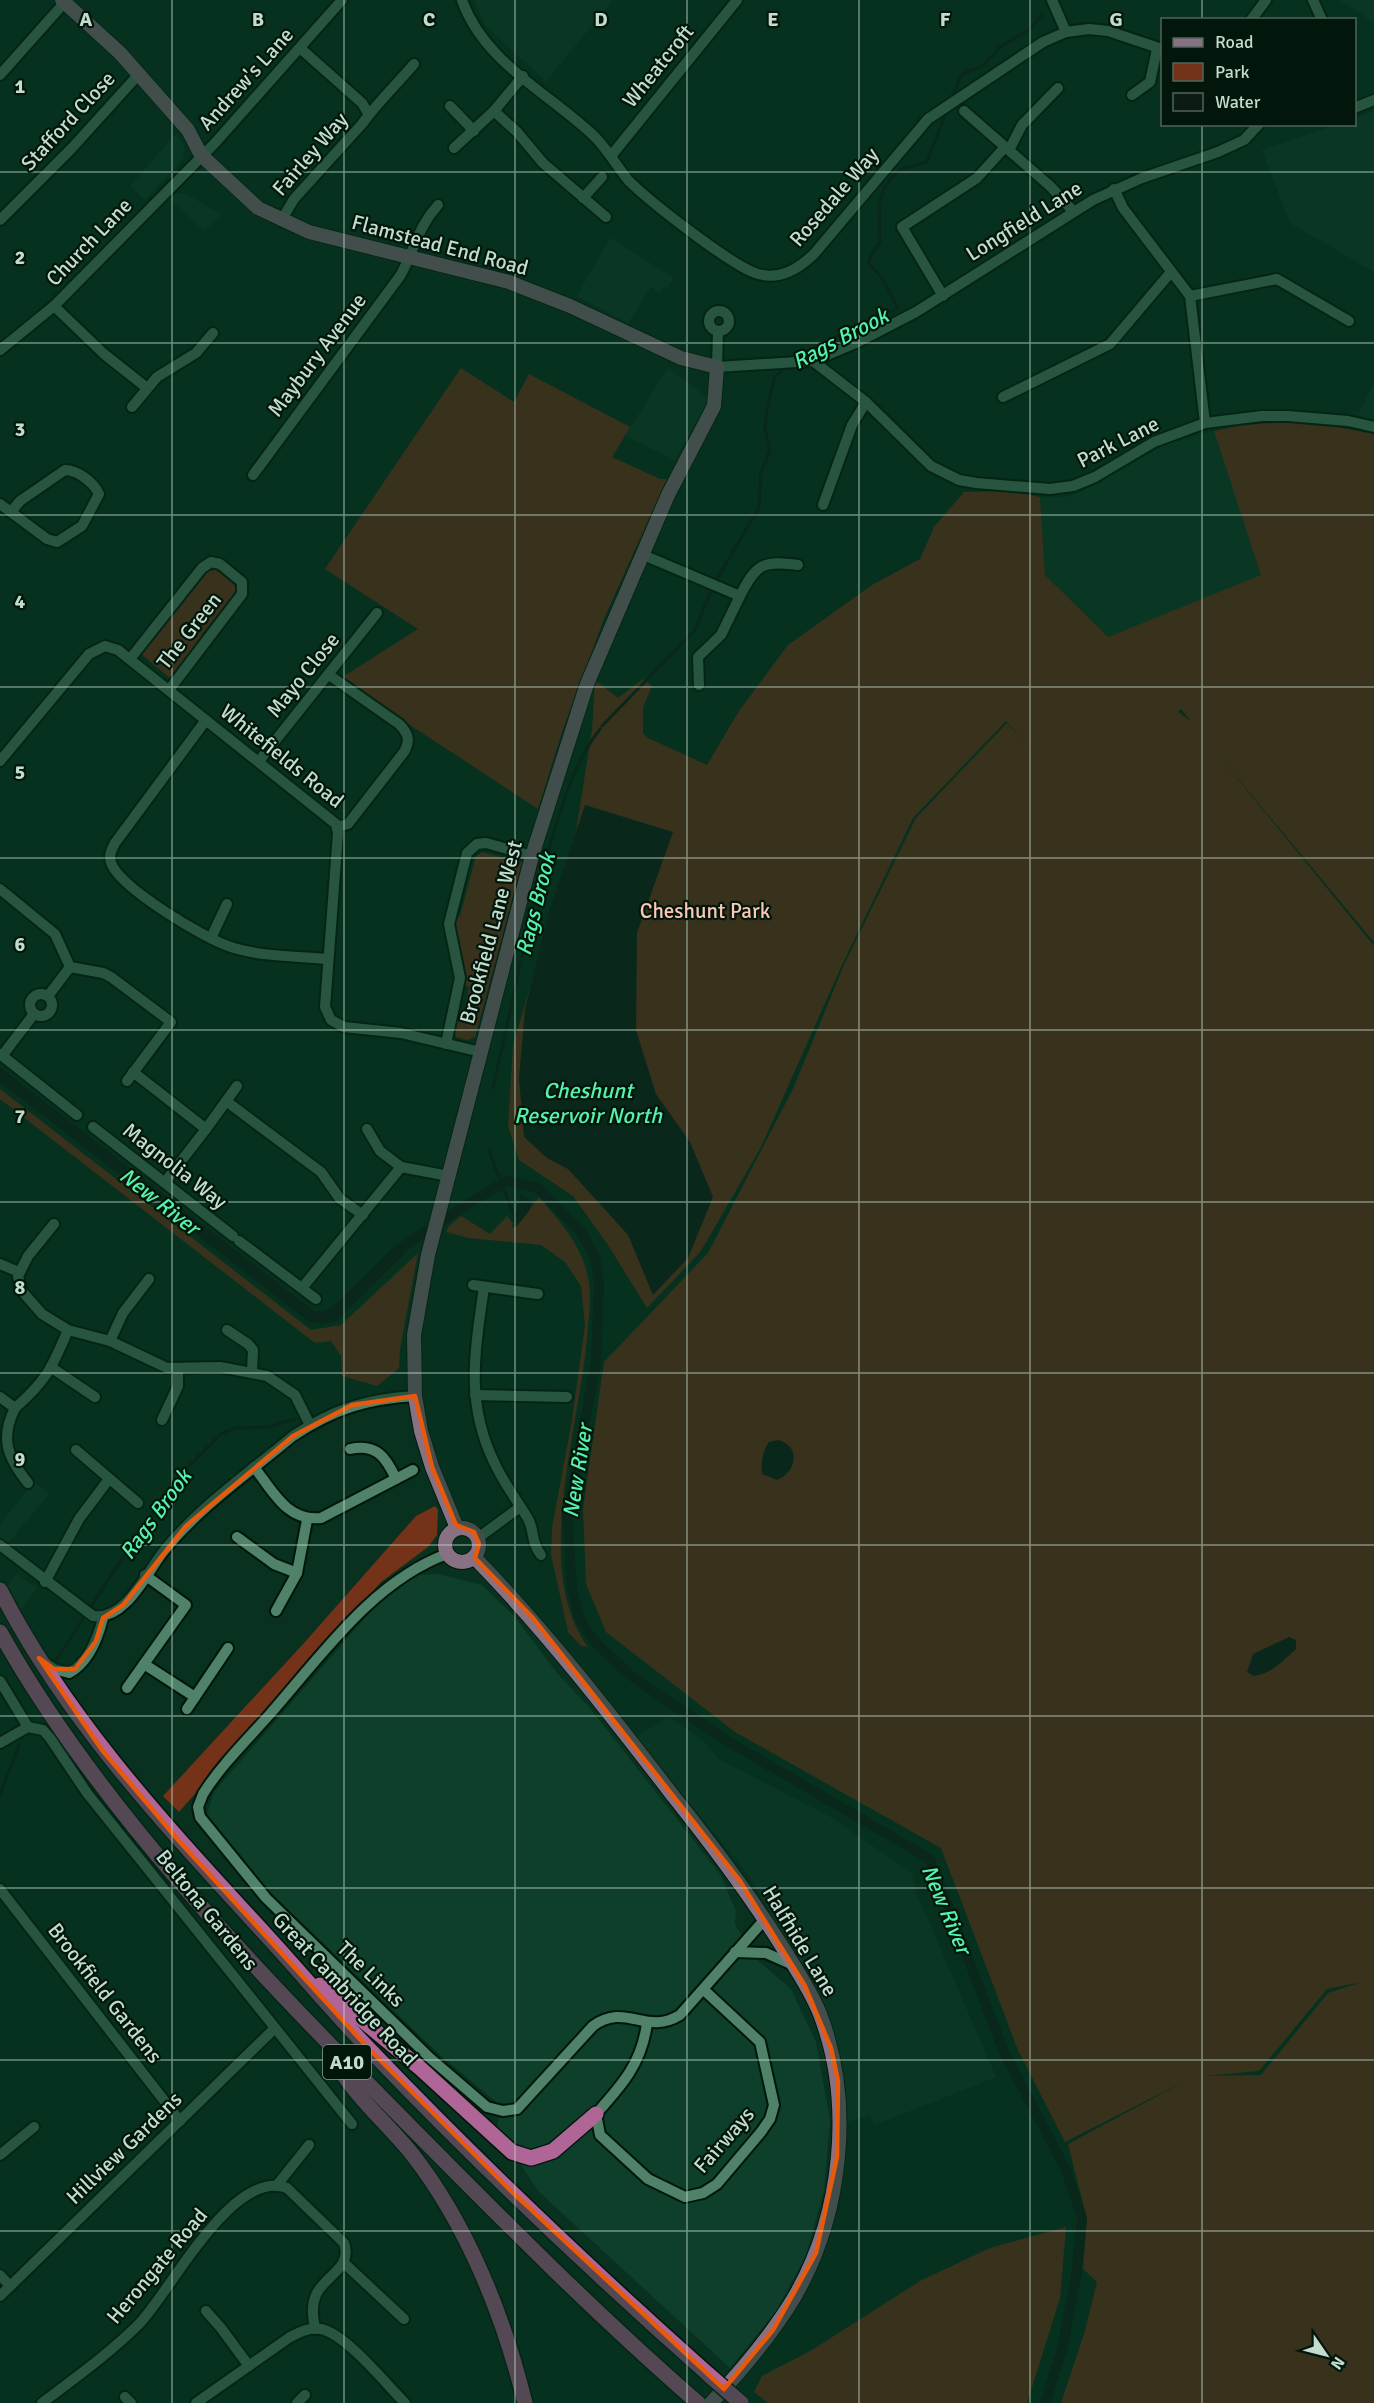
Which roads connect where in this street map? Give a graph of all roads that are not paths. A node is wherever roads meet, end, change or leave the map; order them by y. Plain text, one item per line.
1 (342, 0) edge
2 (462, 0) edge
3 (737, 0) edge
4 (1052, 0) edge
5 (1266, 0) edge
6 (1313, 0) edge
7 (63, 1) edge
8 (1252, 18) edge
9 (1321, 18) edge
10 (1066, 32) junction
11 (300, 48) junction
12 (1160, 49) edge
13 (414, 64) dead end
14 (139, 74) junction
15 (0, 75) edge
16 (523, 76) junction
17 (1058, 88) dead end
18 (1132, 95) dead end
19 (1374, 100) edge
20 (450, 106) dead end
21 (1356, 107) edge
22 (494, 111) junction
23 (964, 111) dead end
24 (368, 113) junction
25 (1256, 126) edge
26 (474, 131) junction
27 (454, 148) dead end
28 (1007, 149) junction
29 (201, 155) junction
30 (611, 156) junction
31 (602, 177) dead end
32 (1114, 189) junction
33 (584, 198) junction
34 (438, 205) dead end
35 (1073, 211) junction
36 (606, 217) dead end
37 (0, 220) edge
38 (281, 221) junction
39 (411, 257) junction
40 (1172, 272) junction
41 (943, 296) junction
42 (1190, 296) junction
43 (54, 306) junction
44 (1349, 321) dead end
45 (718, 331) dead end
46 (213, 333) dead end
47 (0, 350) edge
48 (809, 361) junction
49 (717, 367) junction
50 (147, 388) junction
51 (1003, 397) dead end
52 (866, 402) junction
53 (132, 407) dead end
54 (1205, 423) junction
55 (1374, 428) edge
56 (253, 475) dead end
57 (0, 504) edge
58 (823, 505) dead end
59 (11, 512) junction
60 (642, 554) junction
61 (798, 565) dead end
62 (740, 596) junction
63 (377, 613) dead end
64 (130, 659) junction
65 (329, 675) junction
66 (699, 685) dead end
67 (169, 690) junction
68 (206, 720) junction
69 (0, 761) edge
70 (259, 761) junction
71 (337, 827) junction
72 (532, 856) junction
73 (0, 889) edge
74 (227, 904) dead end
75 (212, 938) junction
76 (328, 959) junction
77 (70, 967) junction
78 (446, 1044) junction
79 (481, 1052) junction
80 (1, 1055) edge
81 (237, 1086) dead end
82 (226, 1101) junction
83 (77, 1115) dead end
84 (93, 1127) dead end
85 (367, 1128) dead end
86 (206, 1129) junction
87 (401, 1167) junction
88 (449, 1176) junction
89 (165, 1182) junction
90 (363, 1215) junction
91 (54, 1224) dead end
92 (0, 1264) edge
93 (19, 1272) junction
94 (149, 1279) dead end
95 (302, 1288) junction
96 (538, 1294) dead end
97 (316, 1299) dead end
98 (68, 1330) junction
99 (227, 1330) dead end
100 (110, 1341) junction
101 (52, 1368) junction
102 (178, 1369) junction
103 (252, 1371) junction
104 (475, 1395) junction
105 (415, 1396) junction
106 (0, 1397) edge
107 (95, 1397) dead end
108 (567, 1397) dead end
109 (15, 1408) junction
110 (162, 1420) dead end
111 (310, 1425) junction
112 (350, 1449) dead end
113 (76, 1450) dead end
114 (254, 1467) junction
115 (413, 1470) dead end
116 (109, 1479) junction
117 (396, 1479) junction
118 (28, 1482) dead end
119 (138, 1503) dead end
120 (520, 1507) junction
121 (307, 1520) junction
122 (457, 1528) junction
123 (237, 1538) dead end
124 (478, 1538) junction
125 (0, 1545) edge
126 (447, 1554) junction
127 (541, 1555) dead end
128 (474, 1557) junction
129 (297, 1573) junction
130 (145, 1575) junction
131 (45, 1582) junction
132 (0, 1590) edge
133 (276, 1611) dead end
134 (98, 1617) junction
135 (0, 1632) edge
136 (228, 1648) dead end
137 (39, 1658) junction
138 (144, 1664) junction
139 (0, 1681) edge
140 (127, 1688) dead end
141 (195, 1697) junction
142 (187, 1709) dead end
143 (28, 1727) junction
144 (0, 1743) edge
145 (0, 1889) edge
146 (765, 1919) junction
147 (735, 1952) junction
148 (794, 1965) junction
149 (300, 1971) junction
150 (704, 1990) junction
151 (647, 2023) junction
152 (275, 2028) junction
153 (322, 2037) junction
154 (596, 2114) junction
155 (180, 2121) junction
156 (352, 2124) dead end
157 (34, 2127) dead end
158 (309, 2145) dead end
159 (0, 2155) edge
160 (277, 2185) junction
161 (344, 2263) junction
162 (0, 2276) edge
163 (10, 2286) junction
164 (0, 2296) edge
165 (206, 2312) dead end
166 (404, 2319) dead end
167 (315, 2329) junction
168 (249, 2366) junction
169 (695, 2400) edge
170 (198, 2402) edge
171 (42, 2403) edge
172 (405, 2403) edge
173 (525, 2403) edge
174 (711, 2403) edge
175 (741, 2403) edge

1 - 11 street, Andrew's Lane
2 - 16 street, Rosedale Way
3 - 30 street, Wheatcroft
4 - 10 street
5 - 8 street
6 - 9 street
7 - 14 main road, Flamstead End Road
7 - 15 street
10 - 12 street, Rosedale Way
10 - 30 street, Rosedale Way
11 - 24 street, Fairley Way
11 - 29 street, Andrew's Lane
12 - 18 street
13 - 24 street, Fairley Way
14 - 29 main road, Flamstead End Road
14 - 37 street, Stafford Close
16 - 22 street
16 - 30 street, Rosedale Way
17 - 28 street
19 - 21 street
20 - 26 street
22 - 26 street
22 - 33 street
23 - 28 street
24 - 38 street, Fairley Way
25 - 32 street, Longfield Lane
26 - 27 street
28 - 35 street
28 - 41 street
29 - 38 main road, Flamstead End Road
29 - 43 street, Church Lane
31 - 33 street
32 - 35 street, Longfield Lane
32 - 40 street
33 - 36 street
34 - 39 street, Maybury Avenue
35 - 41 street, Longfield Lane
38 - 39 main road, Flamstead End Road
39 - 49 main road, Flamstead End Road
39 - 56 street, Maybury Avenue
40 - 42 street
40 - 51 street
41 - 48 street, Longfield Lane
42 - 44 street
42 - 54 street
43 - 47 street, Church Lane
43 - 50 street
45 - 49 street
46 - 50 street
48 - 49 street
48 - 52 street, Park Lane
49 - 60 main road, Brookfield Lane West
50 - 53 street
52 - 54 street, Park Lane
52 - 58 street
54 - 55 street, Park Lane
57 - 59 street
59 - 59 street
60 - 62 street
60 - 72 main road, Brookfield Lane West
61 - 62 street
62 - 66 street
63 - 65 street, Mayo Close
64 - 67 street, Whitefields Road
64 - 67 street, The Green
64 - 69 street, Whitefields Road
65 - 70 street, Mayo Close
65 - 71 street
67 - 68 street, Whitefields Road
68 - 70 street, Whitefields Road
68 - 75 street
70 - 71 street, Whitefields Road
71 - 76 street, Whitefields Road
72 - 78 street
72 - 79 main road, Brookfield Lane West
73 - 77 street
74 - 75 street
75 - 76 street
76 - 78 street, Whitefields Road
77 - 80 street
77 - 86 street
78 - 79 street, Whitefields Road
79 - 88 main road, Brookfield Lane West
80 - 83 street
81 - 82 street
82 - 86 street
82 - 90 street
84 - 89 street, Magnolia Way
85 - 87 street
86 - 89 street
87 - 88 street
87 - 90 street
88 - 105 main road, Brookfield Lane West
89 - 95 street, Magnolia Way
90 - 95 street
91 - 93 street
92 - 93 street
93 - 98 street
94 - 100 street
95 - 97 street, Magnolia Way
96 - 104 street
98 - 100 street
98 - 101 street
99 - 103 street
100 - 102 street
101 - 107 street
101 - 109 street
102 - 103 street
102 - 110 street
103 - 111 street
104 - 108 street
104 - 120 street
105 - 111 street
105 - 122 main road, Brookfield Lane West
106 - 109 street
109 - 118 street
111 - 114 street
112 - 117 street
113 - 116 street
114 - 121 street
114 - 130 street
115 - 117 street
116 - 119 street
116 - 131 street
117 - 121 street
120 - 124 street
120 - 127 street
121 - 129 street
122 - 124 main road
122 - 126 main road
123 - 129 street
124 - 128 main road
125 - 131 street
126 - 128 main road
126 - 151 street, The Links
128 - 146 main road, Halfhide Lane
129 - 133 street
130 - 134 street
130 - 138 street
131 - 134 street
132 - 137 highway, Great Cambridge Road / A10
134 - 137 street
135 - 153 highway, A10
136 - 141 street
137 - 149 highway, Great Cambridge Road / A10
138 - 140 street
138 - 141 street
139 - 143 street
141 - 142 street
143 - 144 street
143 - 152 street, Beltona Gardens
145 - 155 street, Brookfield Gardens
146 - 147 street, The Links
146 - 148 main road, Halfhide Lane
147 - 148 street
147 - 150 street, The Links
148 - 174 main road, Halfhide Lane
149 - 154 highway
149 - 175 highway, Great Cambridge Road / A10, bridge
150 - 151 street, The Links
150 - 154 street, Fairways
151 - 154 street
152 - 155 street, Hillview Gardens
152 - 156 street, Beltona Gardens
153 - 169 highway, A10
153 - 173 highway
155 - 163 street, Hillview Gardens
157 - 159 street
158 - 160 street
160 - 161 street
160 - 171 street, Herongate Road
161 - 166 street
161 - 167 street
162 - 163 street
163 - 164 street, Hillview Gardens
165 - 168 street
167 - 168 street
167 - 172 street
168 - 170 street

